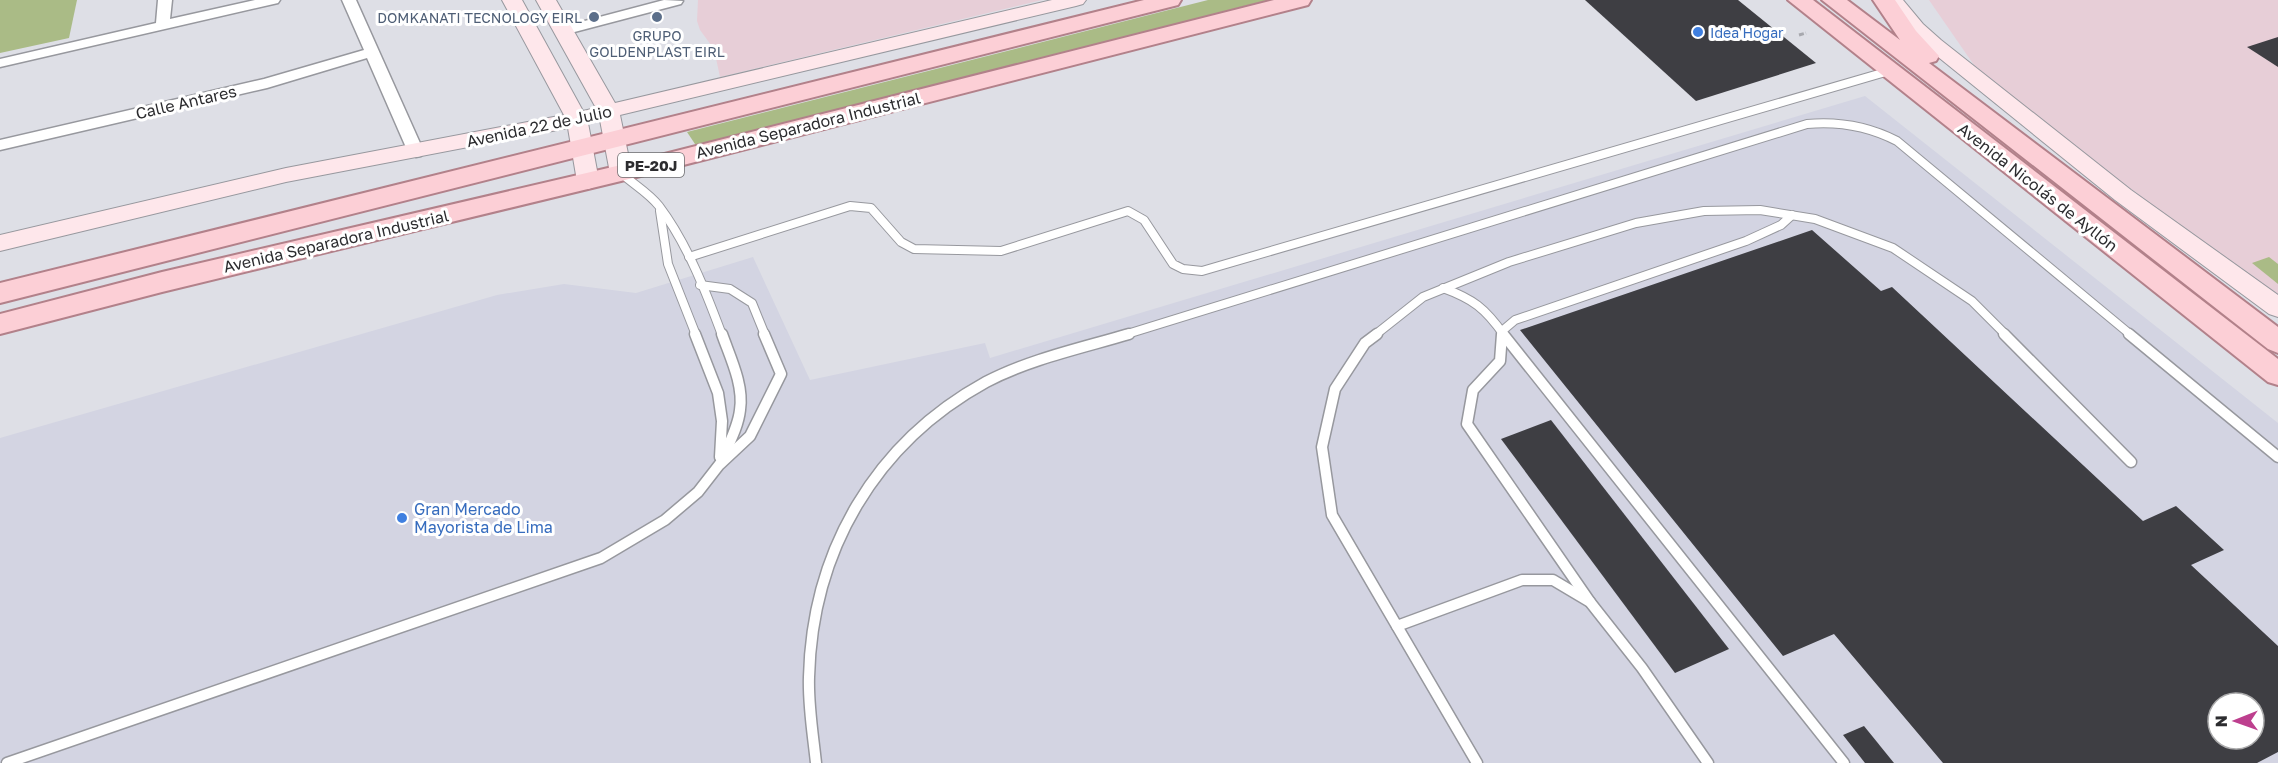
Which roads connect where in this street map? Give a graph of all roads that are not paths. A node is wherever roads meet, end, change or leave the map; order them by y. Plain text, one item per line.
1 (165, 0) edge
2 (273, 0) edge
3 (349, 0) edge
4 (512, 0) edge
5 (546, 0) edge
6 (1076, 0) edge
7 (1170, 0) edge
8 (1300, 0) edge
9 (1799, 0) edge
10 (1833, 0) edge
11 (1884, 0) edge
12 (1893, 0) edge
13 (676, 1) edge
14 (163, 27) junction
15 (563, 31) junction
16 (371, 52) junction
17 (0, 63) edge
18 (1889, 71) junction
19 (609, 112) junction
20 (577, 119) junction
21 (1994, 124) junction
22 (615, 139) junction
23 (0, 146) edge
24 (582, 148) junction
25 (416, 152) junction
26 (621, 173) junction
27 (588, 181) junction
28 (659, 206) junction
29 (1792, 215) junction
30 (0, 243) edge
31 (689, 257) junction
32 (700, 285) junction
33 (1443, 288) junction
34 (0, 293) edge
35 (2278, 308) edge
36 (0, 324) edge
37 (1502, 331) junction
38 (2278, 342) edge
39 (2278, 374) edge
40 (2278, 457) edge
41 (2132, 462) dead end
42 (719, 465) junction
43 (1590, 602) junction
44 (1397, 626) junction
45 (7, 763) edge
46 (816, 763) edge
47 (1477, 763) edge
48 (1708, 763) edge
49 (1844, 763) edge

1 - 14 street
2 - 14 street
3 - 16 street
4 - 20 street
5 - 15 street
6 - 19 street, Avenida 22 de Julio
7 - 22 main road, Avenida Separadora Industrial / PE-20J
8 - 26 main road, Avenida Separadora Industrial / PE-20J
9 - 18 main road, Avenida Nicolás de Ayllón
10 - 21 main road, Avenida Nicolás de Ayllón
11 - 21 main road
12 - 35 street
13 - 15 street
14 - 17 street
15 - 19 street
16 - 23 street, Calle Antares
16 - 25 street
18 - 31 lane
18 - 39 main road, Avenida Nicolás de Ayllón
19 - 20 street, Avenida 22 de Julio
19 - 22 street
20 - 24 street
20 - 25 street, Avenida 22 de Julio
21 - 38 main road, Avenida Nicolás de Ayllón
22 - 24 main road, Avenida Separadora Industrial / PE-20J
22 - 26 street
24 - 27 street
24 - 34 main road, Avenida Separadora Industrial / PE-20J
25 - 30 street, Avenida 22 de Julio
26 - 27 main road, Avenida Separadora Industrial / PE-20J
26 - 28 lane
27 - 36 main road, Avenida Separadora Industrial / PE-20J
28 - 31 lane
28 - 42 lane
29 - 33 lane
29 - 37 lane
29 - 41 lane
31 - 32 lane
32 - 42 lane
32 - 42 lane
33 - 37 lane
33 - 44 lane
37 - 43 lane
37 - 49 lane
40 - 46 lane
42 - 45 lane
43 - 44 lane
43 - 48 lane
44 - 47 lane

